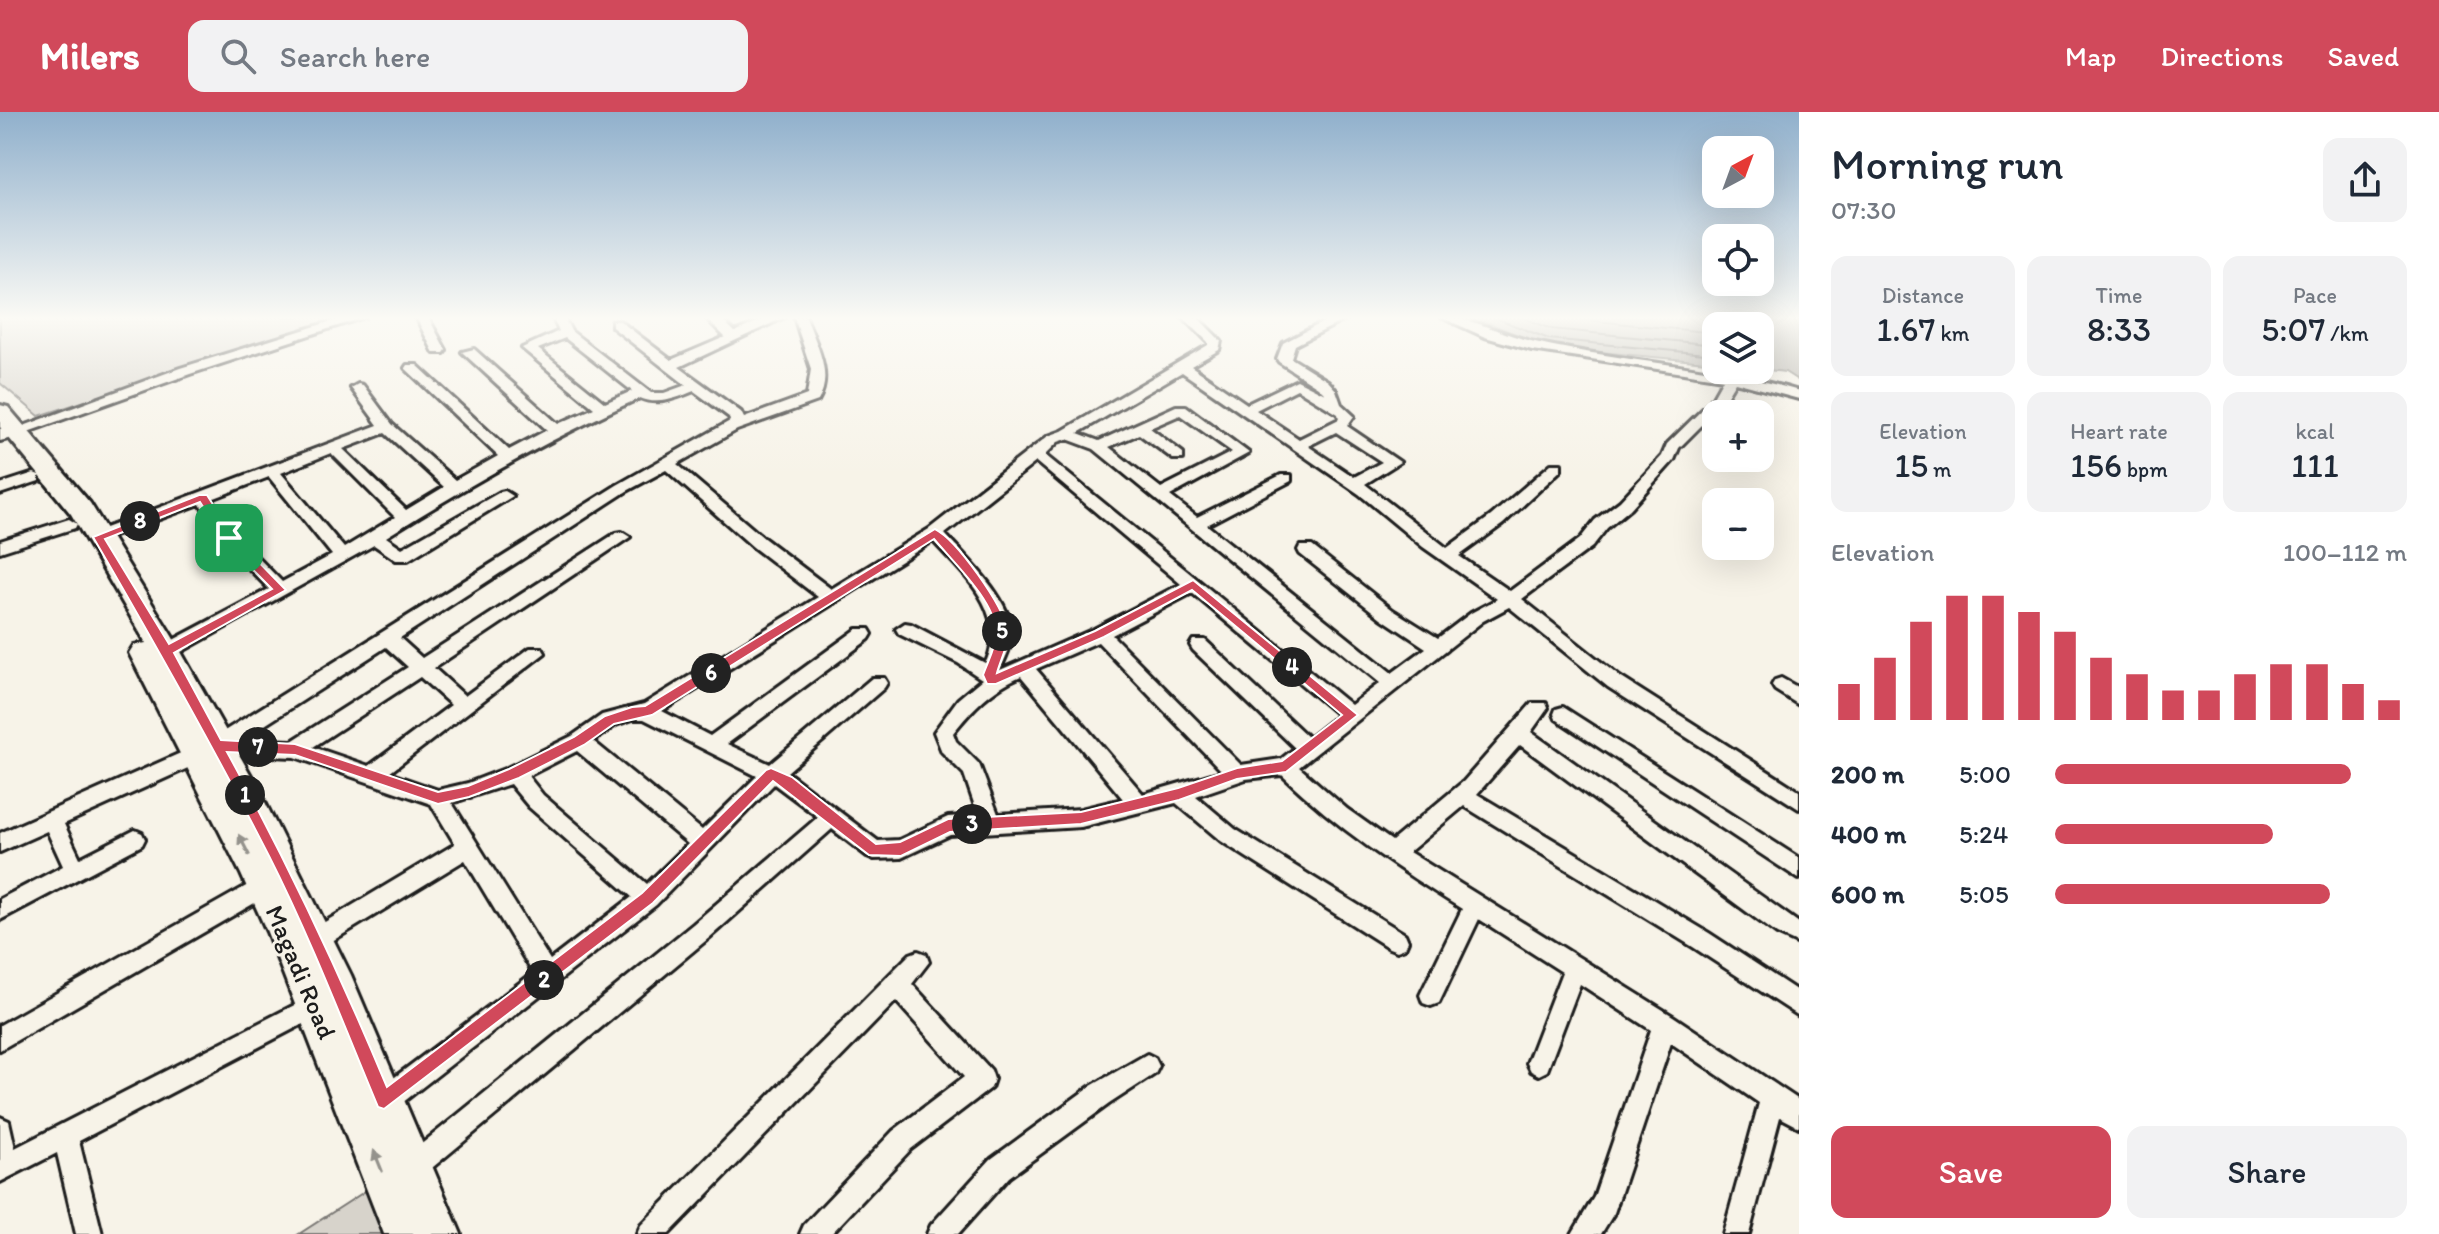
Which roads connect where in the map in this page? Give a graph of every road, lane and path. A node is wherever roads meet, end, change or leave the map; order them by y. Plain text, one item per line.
1 (190, 369) edge
2 (413, 369) edge
3 (488, 369) edge
4 (555, 369) edge
5 (613, 369) edge
6 (674, 369) edge
7 (816, 369) edge
8 (1180, 369) edge
9 (1187, 369) edge
10 (1295, 369) edge
11 (1673, 369) edge
12 (1702, 374) edge
13 (1727, 384) edge
14 (1762, 384) edge
15 (696, 386) junction
16 (358, 388) dead end
17 (642, 392) junction
18 (1799, 395) edge
19 (1334, 406) junction
20 (603, 409) junction
21 (1245, 410) junction
22 (1337, 426) junction
23 (387, 427) junction
24 (732, 427) junction
25 (1139, 427) junction
26 (3, 429) edge
27 (557, 431) junction
28 (1067, 434) junction
29 (1099, 446) junction
30 (1297, 446) junction
31 (333, 447) junction
32 (1036, 455) junction
33 (1178, 456) dead end
34 (508, 457) junction
35 (667, 463) junction
36 (1556, 467) dead end
37 (272, 471) junction
38 (34, 478) junction
39 (1286, 478) dead end
40 (1354, 484) junction
41 (453, 487) junction
42 (0, 489) edge
43 (1159, 495) junction
44 (505, 496) dead end
45 (203, 497) junction
46 (404, 517) junction
47 (1195, 524) junction
48 (84, 531) junction
49 (935, 533) junction
50 (374, 537) junction
51 (622, 537) dead end
52 (0, 547) edge
53 (1306, 550) dead end
54 (1447, 556) junction
55 (342, 557) junction
56 (1193, 585) junction
57 (280, 590) junction
58 (830, 597) junction
59 (1510, 599) junction
60 (905, 629) dead end
61 (863, 634) dead end
62 (1100, 634) junction
63 (387, 637) junction
64 (1199, 645) dead end
65 (1438, 647) junction
66 (166, 652) junction
67 (536, 653) dead end
68 (421, 667) junction
69 (1024, 667) junction
70 (990, 678) junction
71 (878, 683) dead end
72 (1392, 683) junction
73 (1781, 685) dead end
74 (1799, 698) edge
75 (464, 706) junction
76 (1539, 708) dead end
77 (647, 711) junction
78 (1563, 714) dead end
79 (1351, 715) junction
80 (1519, 734) junction
81 (579, 741) junction
82 (711, 745) junction
83 (295, 749) junction
84 (1308, 749) junction
85 (208, 750) junction
86 (1286, 766) junction
87 (1237, 773) junction
88 (514, 774) junction
89 (771, 774) junction
90 (372, 775) junction
91 (1179, 794) junction
92 (1462, 795) junction
93 (438, 798) junction
94 (1799, 801) edge
95 (1139, 804) junction
96 (833, 816) junction
97 (51, 818) junction
98 (991, 822) junction
99 (135, 839) dead end
100 (701, 842) junction
101 (0, 843) edge
102 (468, 847) junction
103 (1391, 853) junction
104 (75, 870) junction
105 (1799, 870) edge
106 (264, 886) junction
107 (648, 898) junction
108 (1475, 905) junction
109 (0, 910) edge
110 (1799, 934) edge
111 (316, 939) junction
112 (1397, 941) dead end
113 (918, 962) dead end
114 (1575, 968) junction
115 (548, 977) junction
116 (896, 984) junction
117 (1431, 995) dead end
118 (316, 1005) junction
119 (1799, 1005) edge
120 (1665, 1024) junction
121 (0, 1038) edge
122 (1539, 1063) dead end
123 (1147, 1066) dead end
124 (1773, 1097) junction
125 (384, 1101) junction
126 (1799, 1115) edge
127 (0, 1130) edge
128 (65, 1136) junction
129 (2, 1168) edge
130 (412, 1168) junction
131 (89, 1234) edge
132 (406, 1234) edge
133 (439, 1234) edge
134 (650, 1234) edge
135 (813, 1234) edge
136 (940, 1234) edge
137 (1585, 1234) edge
138 (1736, 1234) edge

1 - 26 street
2 - 34 street
3 - 27 street
4 - 20 street
5 - 17 street
6 - 15 street
7 - 24 street
8 - 28 street
9 - 21 street
10 - 19 street
11 - 12 street
13 - 59 street
14 - 18 street
15 - 17 street
15 - 24 street
16 - 23 street
17 - 20 street
19 - 21 street
19 - 22 street
20 - 27 street
21 - 30 street
22 - 30 street
22 - 40 street
23 - 31 street
23 - 41 street
24 - 35 street
25 - 29 street
25 - 33 street
25 - 43 street
26 - 38 main road, Magadi Road
26 - 48 main road, Magadi Road
27 - 34 street
28 - 29 street
28 - 32 street
29 - 43 street
30 - 40 street
31 - 37 street
31 - 46 street
32 - 49 street
32 - 56 street
34 - 41 street
35 - 58 street
35 - 63 street
36 - 54 street
37 - 45 street
37 - 55 street
38 - 42 street
38 - 48 main road, Magadi Road
39 - 47 street
40 - 54 street
41 - 46 street
43 - 47 street
44 - 50 street
45 - 48 street
45 - 57 street
46 - 50 street
47 - 72 street
48 - 52 street
48 - 66 main road, Magadi Road
48 - 85 main road, Magadi Road
49 - 58 street
49 - 70 street
50 - 55 street
51 - 68 street
53 - 65 street
54 - 59 street
55 - 57 street
56 - 62 street
56 - 79 street
57 - 66 street
58 - 77 street
59 - 65 street
59 - 94 street
60 - 70 street
61 - 82 street
62 - 69 street
62 - 87 street
63 - 68 street
63 - 85 street
64 - 84 street
65 - 72 street
66 - 85 main road, Magadi Road
67 - 75 street
68 - 75 street
68 - 83 street
69 - 70 street
69 - 95 street
70 - 98 street
71 - 89 street
72 - 79 street
73 - 74 street
75 - 90 street
76 - 80 street
77 - 81 street
77 - 82 street
78 - 105 street
79 - 84 street
80 - 92 street
80 - 110 street
81 - 88 street
81 - 100 street
82 - 89 street
83 - 85 street
83 - 90 street
84 - 86 street
85 - 97 street
106 -> 85 main road, Magadi Road
85 - 111 main road, Magadi Road
86 - 87 street
86 - 103 street
87 - 91 street
88 - 93 street
88 - 107 street
89 - 96 street
89 - 100 street
90 - 93 street
91 - 95 street
91 - 112 street
92 - 103 street
92 - 119 street
93 - 102 street
95 - 98 street
96 - 98 street
96 - 130 street
97 - 101 street
97 - 104 street
99 - 104 street
100 - 107 street
102 - 111 street
102 - 115 street
103 - 108 street
104 - 109 street
106 - 118 main road, Magadi Road
106 - 121 street
107 - 115 street
108 - 114 street
108 - 117 street
111 - 125 main road, Magadi Road
113 - 116 street
114 - 120 street
114 - 122 street
115 - 125 street
116 - 134 street
116 - 135 street
118 - 128 street
132 -> 118 main road, Magadi Road
120 - 124 street
120 - 137 street
123 - 136 street
124 - 126 street
124 - 138 street
125 - 130 main road, Magadi Road
127 - 129 street
128 - 129 street
128 - 131 street
130 - 133 main road, Magadi Road

